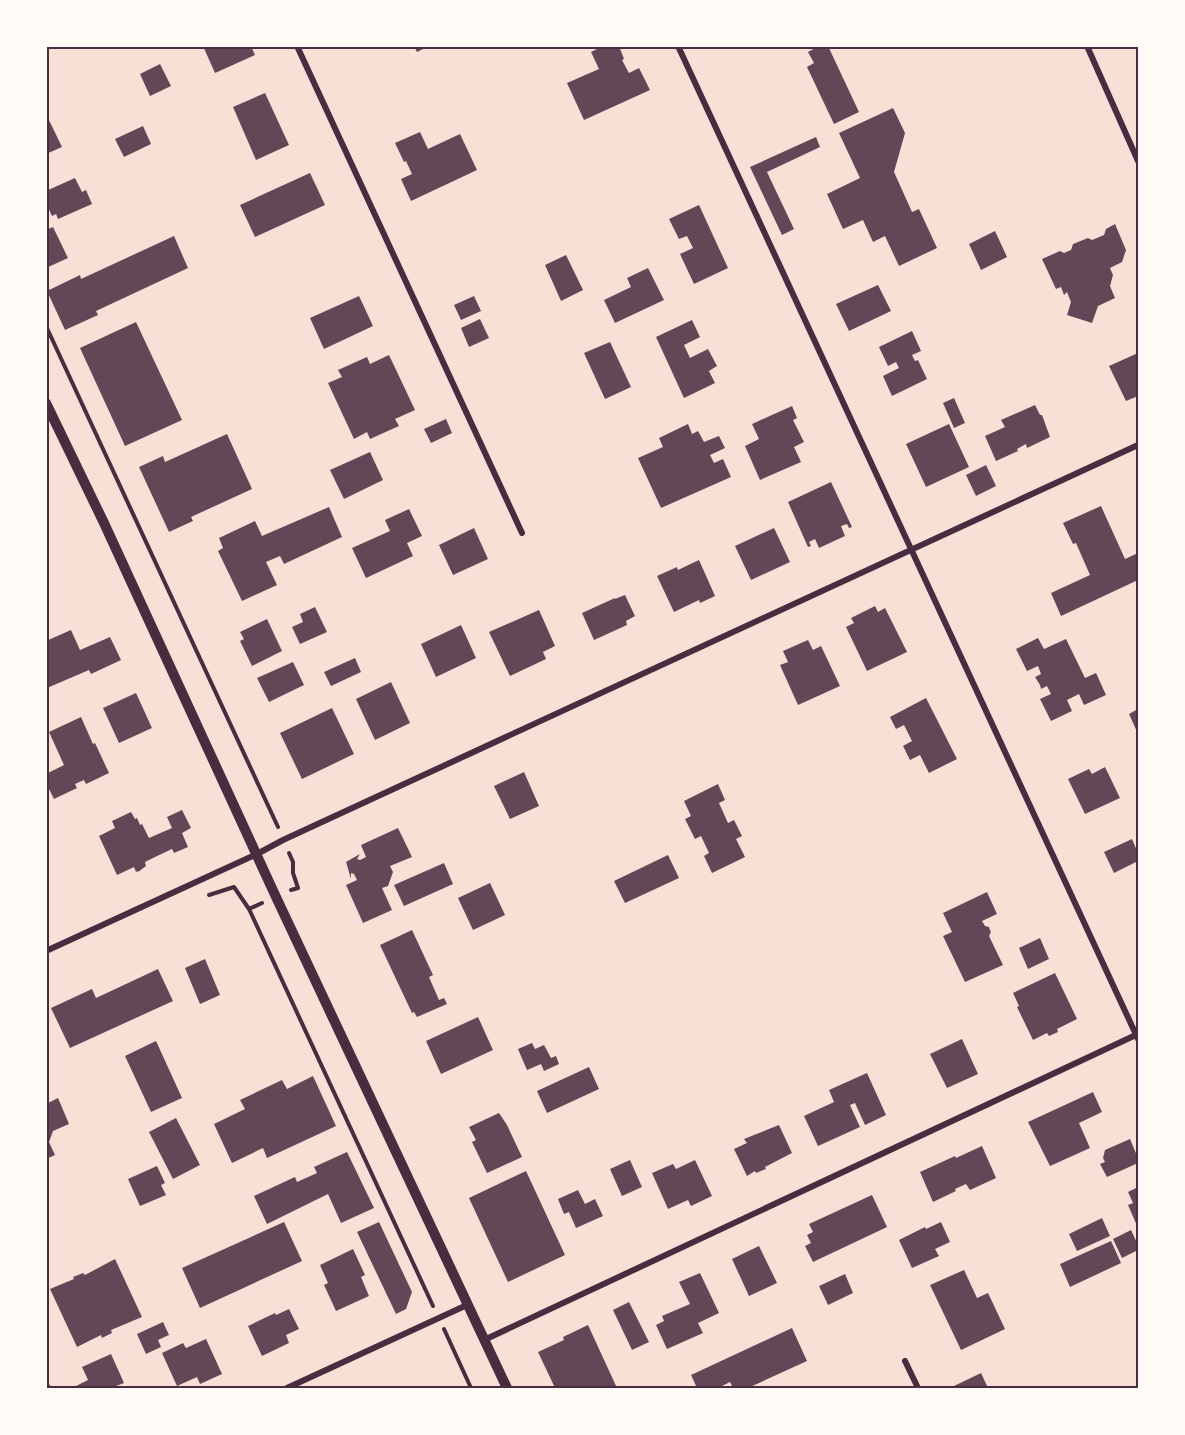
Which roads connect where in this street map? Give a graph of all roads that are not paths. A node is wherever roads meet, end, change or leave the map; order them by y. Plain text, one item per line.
1 (297, 46) edge
2 (678, 46) edge
3 (1087, 46) edge
4 (1138, 161) edge
5 (46, 403) edge
6 (1138, 445) edge
7 (522, 533) dead end
8 (912, 549) junction
9 (257, 854) junction
10 (46, 951) edge
11 (1138, 1035) edge
12 (467, 1305) junction
13 (484, 1340) junction
14 (905, 1361) dead end
15 (287, 1389) edge
16 (507, 1389) edge
17 (918, 1389) edge

1 - 7 street
2 - 8 street
3 - 4 street
5 - 9 street
6 - 8 street
8 - 9 street
8 - 11 street
9 - 10 street
9 - 12 street
11 - 13 street
12 - 13 street
12 - 15 street
13 - 16 street
14 - 17 street

